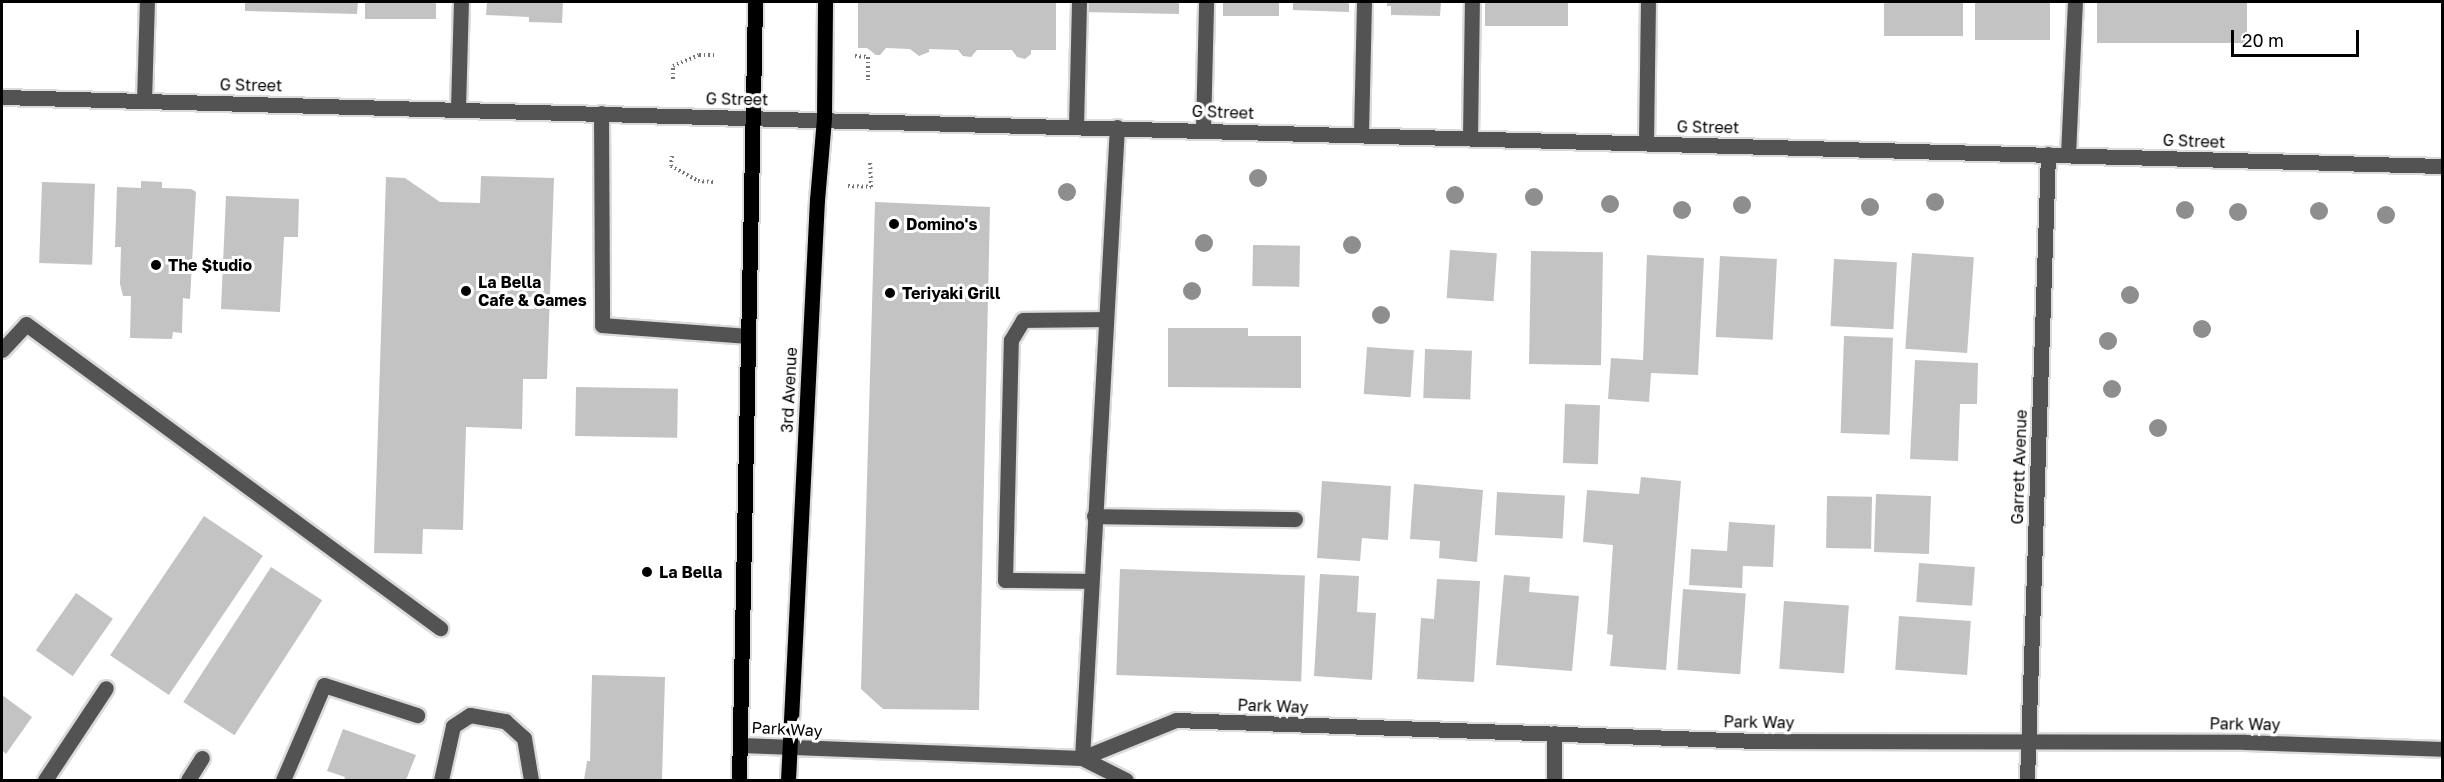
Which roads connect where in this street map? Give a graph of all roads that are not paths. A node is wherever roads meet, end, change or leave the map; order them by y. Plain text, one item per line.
1 (147, 2) edge
2 (461, 2) edge
3 (755, 2) edge
4 (825, 2) edge
5 (1079, 2) edge
6 (1206, 2) edge
7 (1364, 2) edge
8 (1472, 2) edge
9 (1648, 2) edge
10 (2075, 2) edge
11 (2, 97) edge
12 (144, 101) junction
13 (458, 108) junction
14 (601, 113) junction
15 (754, 117) junction
16 (824, 118) junction
17 (1076, 126) junction
18 (1117, 127) junction
19 (1203, 129) junction
20 (1361, 134) junction
21 (1470, 138) junction
22 (1646, 143) junction
23 (2048, 154) junction
24 (2068, 155) junction
25 (2442, 166) edge
26 (1104, 319) junction
27 (748, 336) junction
28 (2, 350) edge
29 (1094, 516) junction
30 (1295, 519) dead end
31 (1091, 581) junction
32 (440, 628) dead end
33 (106, 688) dead end
34 (417, 716) dead end
35 (1554, 733) junction
36 (2027, 740) junction
37 (741, 745) junction
38 (788, 748) junction
39 (2442, 749) edge
40 (202, 758) dead end
41 (1082, 758) junction
42 (45, 780) edge
43 (188, 780) edge
44 (283, 780) edge
45 (441, 780) edge
46 (531, 780) edge
47 (739, 780) edge
48 (788, 780) edge
49 (1126, 780) edge
50 (1554, 780) edge
51 (2027, 780) edge

1 - 12 street
2 - 13 street
3 - 15 main road
4 - 16 main road, 3rd Avenue
5 - 17 street
6 - 19 street
7 - 20 street
8 - 21 street
9 - 22 street
10 - 24 street
11 - 12 street, G Street
12 - 13 street, G Street
13 - 14 street, G Street
14 - 15 street, G Street
14 - 27 street
15 - 16 street, G Street
15 - 27 main road
16 - 17 street, G Street
16 - 38 main road, 3rd Avenue
17 - 18 street, G Street
18 - 19 street, G Street
18 - 26 street
19 - 20 street, G Street
20 - 21 street, G Street
21 - 22 street, G Street
22 - 23 street, G Street
23 - 24 street, G Street
23 - 36 street, Garrett Avenue
24 - 25 street, G Street
26 - 29 street
26 - 31 street
27 - 37 main road
28 - 32 street
29 - 30 street
29 - 31 street
31 - 41 street
33 - 42 street
34 - 44 street
35 - 36 street, Park Way
35 - 41 street, Park Way
35 - 50 street
36 - 39 street, Park Way
36 - 51 street, Garrett Avenue
37 - 38 street, Park Way
37 - 47 main road
38 - 41 street, Park Way
38 - 48 main road, 3rd Avenue
40 - 43 street
41 - 49 street, Park Way
45 - 46 street

